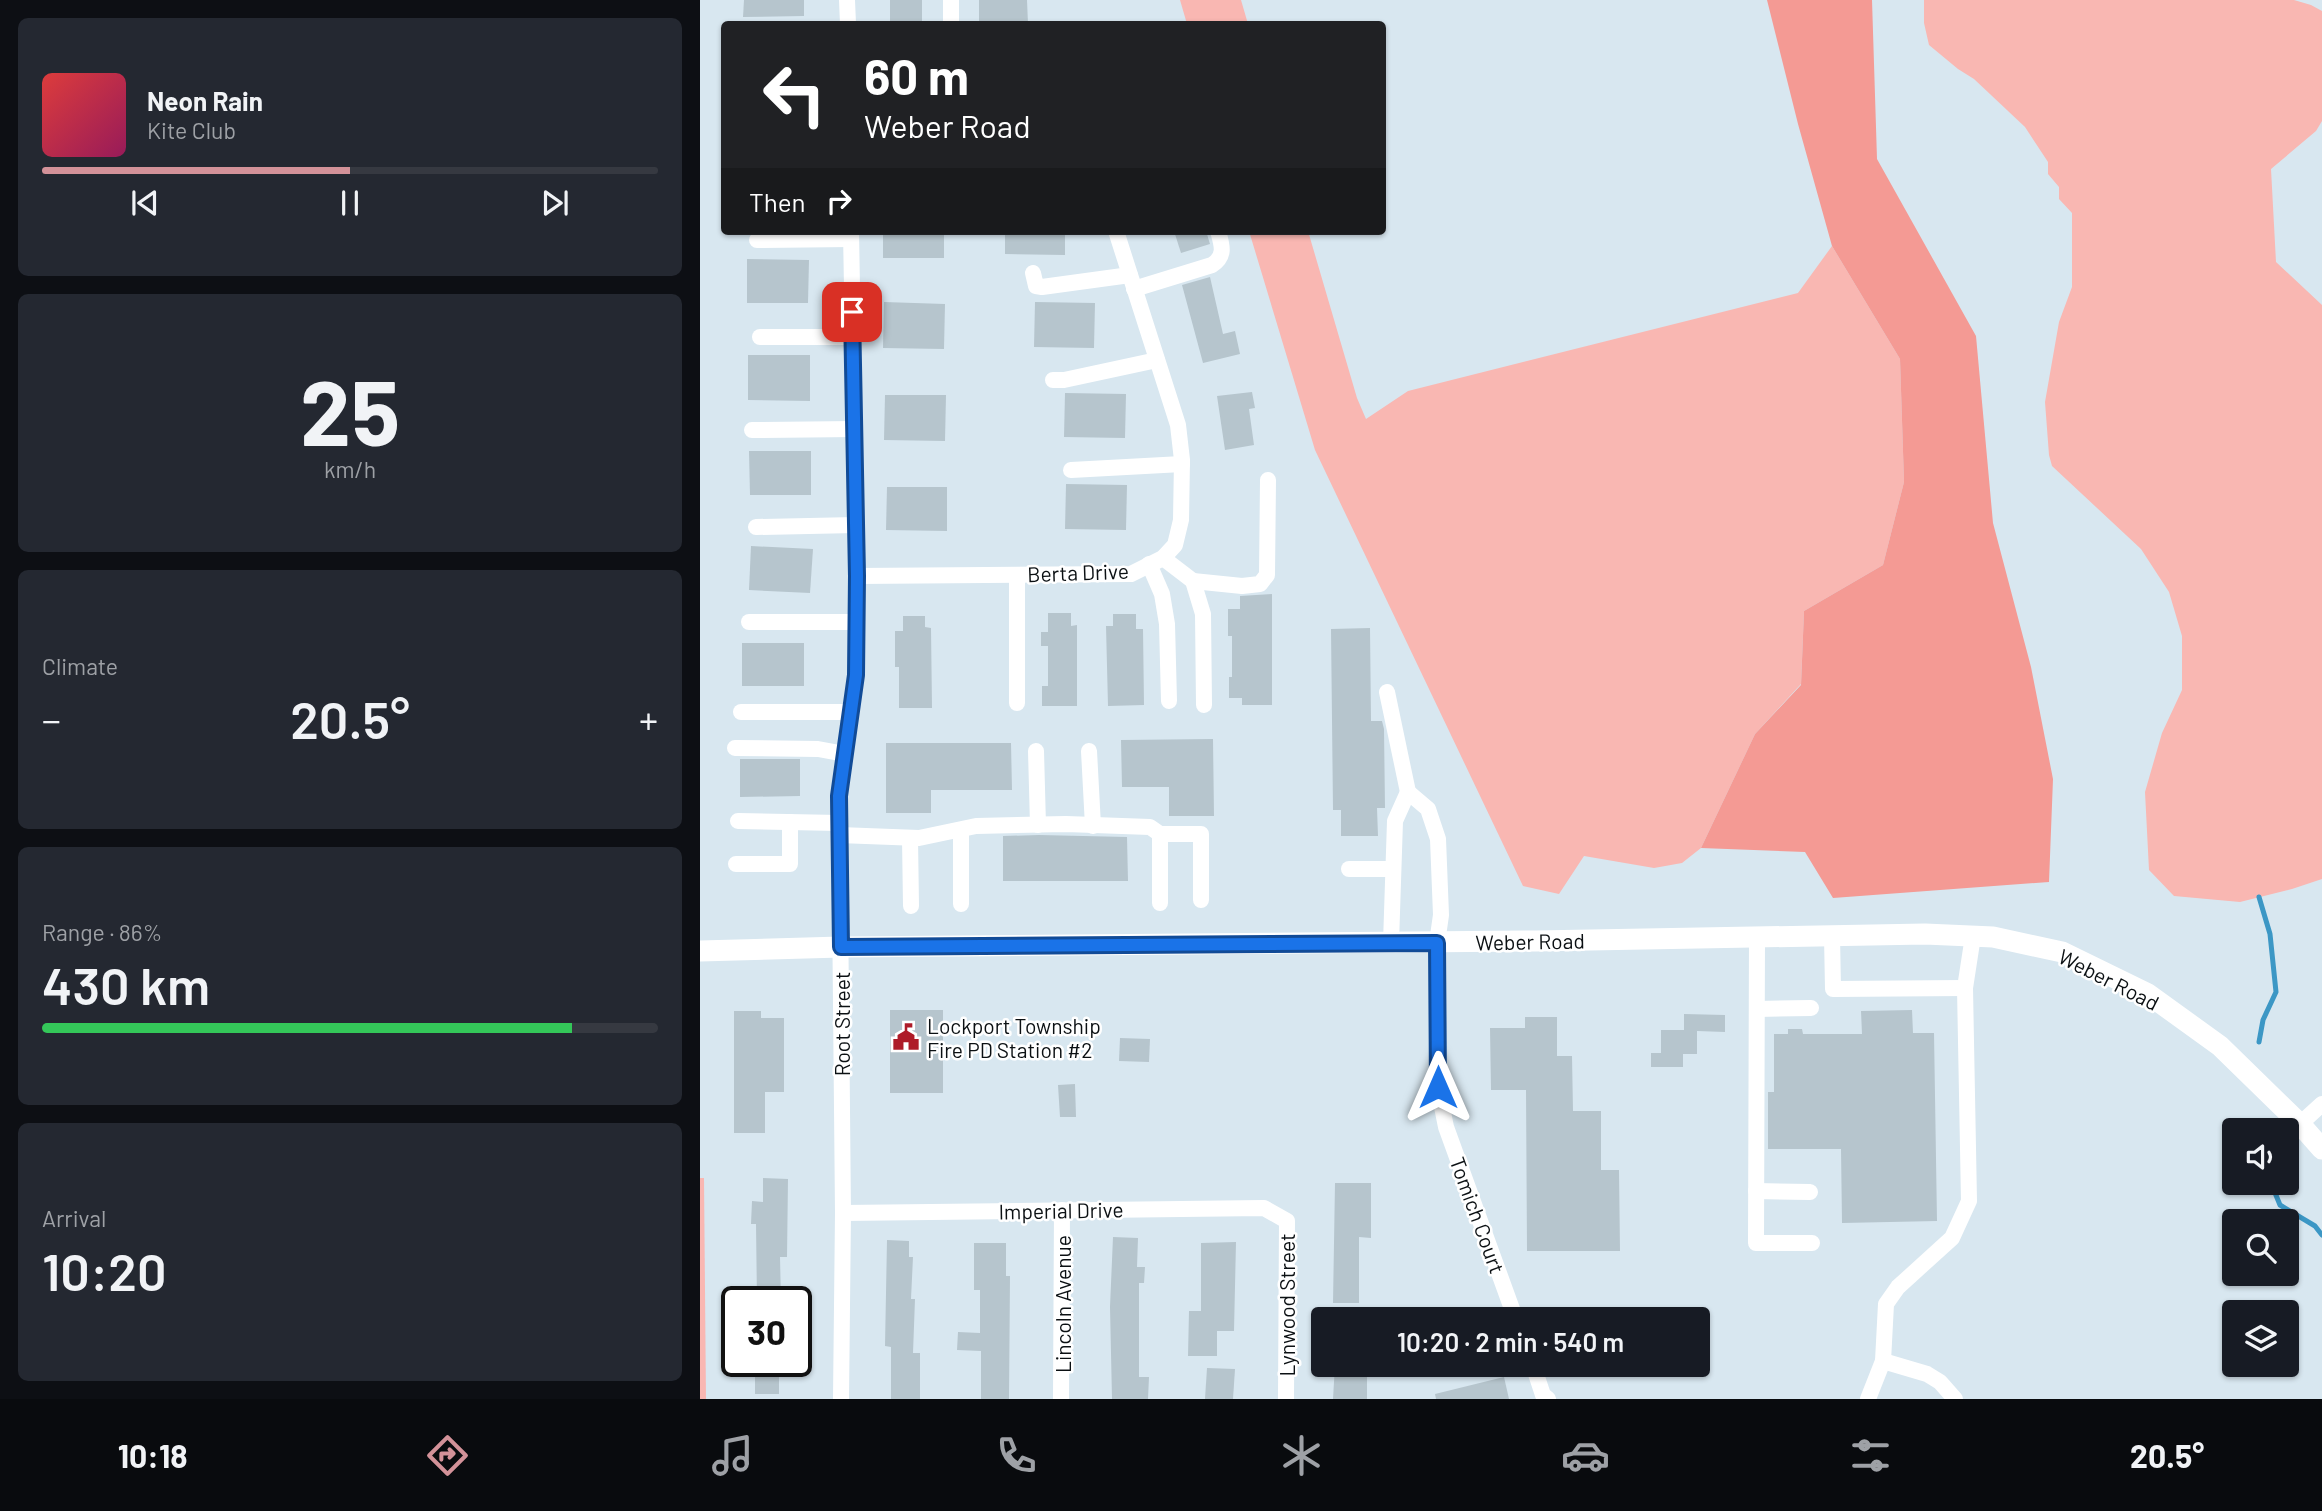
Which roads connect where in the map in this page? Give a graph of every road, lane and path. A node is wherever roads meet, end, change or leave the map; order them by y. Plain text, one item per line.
1 (848, 0) edge
2 (951, 0) edge
3 (848, 21) edge
4 (951, 21) edge
5 (851, 235) edge
6 (1117, 235) edge
7 (1219, 235) edge
8 (757, 240) dead end
9 (1033, 273) dead end
10 (1132, 282) junction
11 (760, 337) dead end
12 (853, 337) junction
13 (1157, 360) junction
14 (1054, 380) dead end
15 (855, 429) junction
16 (752, 430) dead end
17 (1182, 464) junction
18 (1070, 470) dead end
19 (1268, 480) dead end
20 (856, 525) junction
21 (756, 527) dead end
22 (1156, 561) junction
23 (1017, 575) junction
24 (857, 576) junction
25 (1194, 581) junction
26 (749, 622) dead end
27 (857, 622) junction
28 (1387, 692) dead end
29 (1169, 701) dead end
30 (1017, 703) dead end
31 (1204, 705) dead end
32 (741, 712) dead end
33 (850, 712) junction
34 (735, 748) dead end
35 (1036, 751) dead end
36 (1089, 751) dead end
37 (845, 754) junction
38 (1408, 792) junction
39 (738, 821) dead end
40 (790, 822) junction
41 (1038, 825) junction
42 (1093, 826) junction
43 (839, 829) junction
44 (961, 830) junction
45 (1160, 834) junction
46 (910, 838) junction
47 (736, 864) dead end
48 (1349, 869) dead end
49 (1392, 869) junction
50 (1201, 900) dead end
51 (1160, 903) dead end
52 (961, 904) dead end
53 (911, 906) dead end
54 (1832, 936) junction
55 (1973, 936) junction
56 (1757, 937) junction
57 (1391, 943) junction
58 (1437, 943) junction
59 (841, 947) junction
60 (700, 951) edge
61 (1965, 988) junction
62 (1811, 1008) dead end
63 (1757, 1009) junction
64 (2322, 1104) edge
65 (2300, 1124) junction
66 (2322, 1149) edge
67 (1756, 1191) junction
68 (1811, 1192) dead end
69 (1062, 1210) junction
70 (843, 1213) junction
71 (1278, 1215) joint
72 (1812, 1243) dead end
73 (1511, 1307) edge
74 (1883, 1361) junction
75 (1537, 1377) edge
76 (841, 1399) edge
77 (1061, 1399) edge
78 (1286, 1399) edge
79 (1548, 1399) edge
80 (1868, 1399) edge
81 (1955, 1399) edge

1 - 3 street
2 - 4 street
5 - 8 street
5 - 12 street, Root Street
6 - 10 street
7 - 10 street
9 - 10 street
10 - 13 street
11 - 12 street
12 - 15 street, Root Street
13 - 14 street
13 - 17 street
15 - 16 street
15 - 20 street, Root Street
17 - 18 street
17 - 22 street
19 - 25 street
20 - 21 street
20 - 24 street, Root Street
22 - 23 street, Berta Drive
22 - 25 street
22 - 29 street
23 - 24 street, Berta Drive
23 - 30 street
24 - 27 street, Root Street
25 - 31 street
26 - 27 street
27 - 33 street, Root Street
28 - 38 street
32 - 33 street
33 - 37 street, Root Street
34 - 37 street
35 - 41 street
36 - 42 street
37 - 43 street, Root Street
38 - 49 street
38 - 58 street, Tomich Court
39 - 40 street
40 - 43 street
40 - 47 street
41 - 42 street
41 - 44 street
42 - 45 street
43 - 46 street
43 - 59 street, Root Street
44 - 46 street
44 - 52 street
45 - 50 street
45 - 51 street
46 - 53 street
48 - 49 street
49 - 57 street
54 - 55 main road, Weber Road
54 - 56 main road, Weber Road
54 - 61 street
55 - 61 street
55 - 65 main road, Weber Road
56 - 58 main road, Weber Road
56 - 63 street
57 - 58 main road, Weber Road
57 - 59 main road, Weber Road
58 - 73 street, Tomich Court
59 - 60 main road, Weber Road
59 - 70 street, Root Street
61 - 74 street
62 - 63 street
63 - 67 street
64 - 65 street
65 - 66 main road, Weber Road
67 - 68 street
67 - 72 street
69 - 70 street, Imperial Drive
69 - 71 street, Imperial Drive
69 - 77 street, Lincoln Avenue
70 - 76 street, Root Street
71 - 78 street, Lynwood Street
74 - 80 street
74 - 81 street
75 - 79 street

